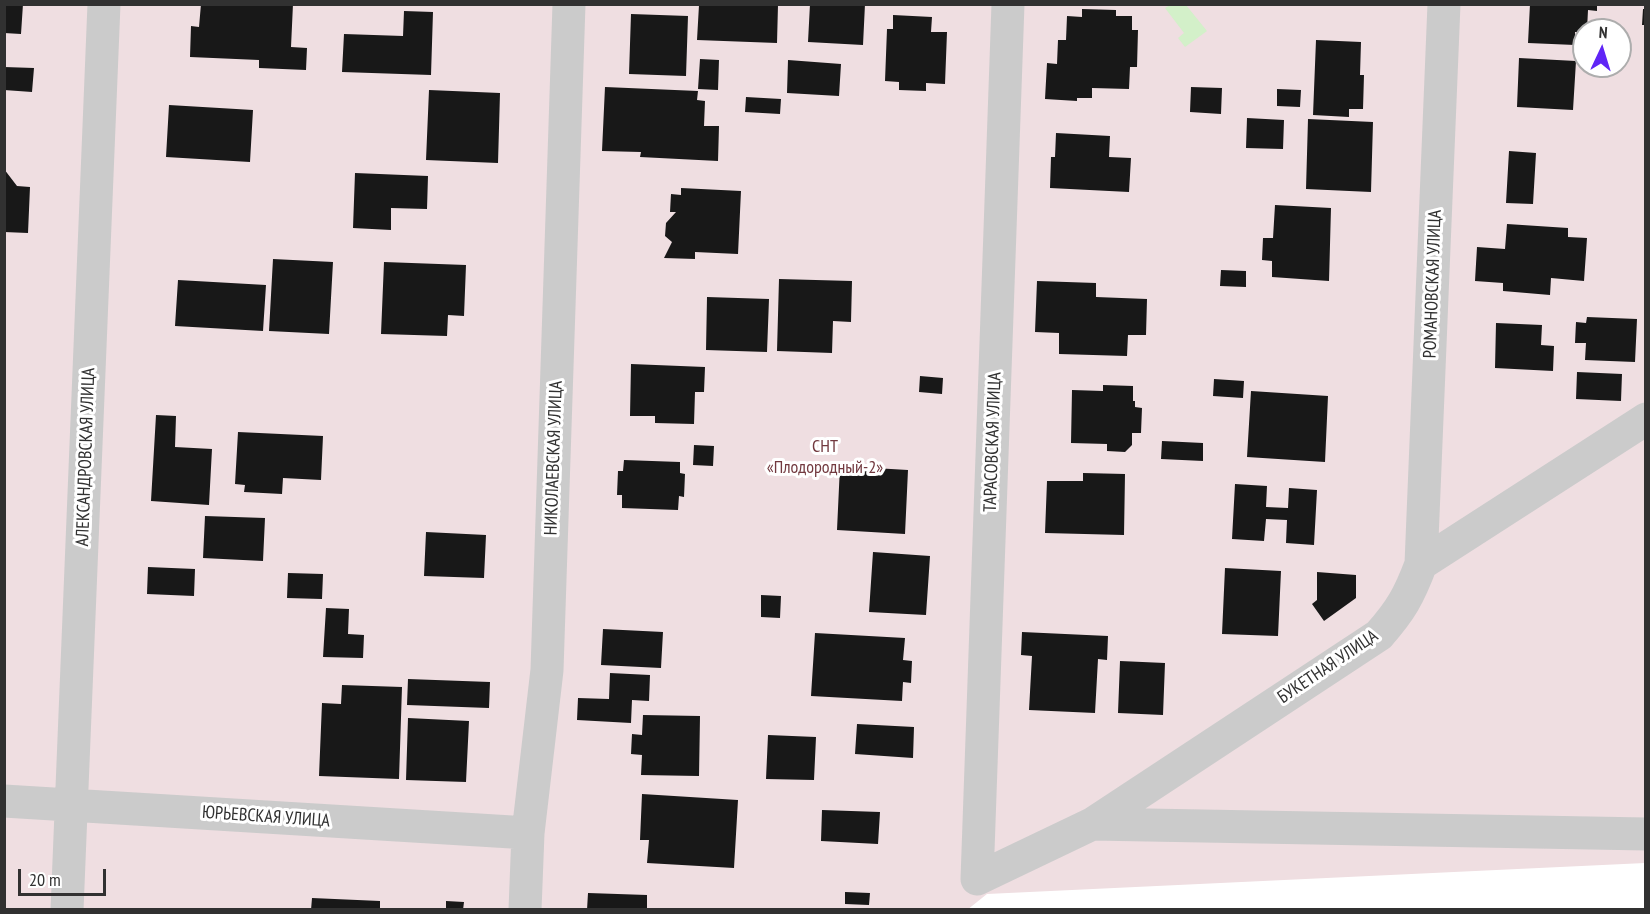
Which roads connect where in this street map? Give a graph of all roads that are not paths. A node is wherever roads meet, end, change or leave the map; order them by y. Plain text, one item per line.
1 (104, 4) edge
2 (569, 4) edge
3 (1008, 4) edge
4 (1444, 4) edge
5 (1646, 419) edge
6 (1421, 564) junction
7 (4, 801) edge
8 (73, 805) junction
9 (1092, 824) junction
10 (528, 833) junction
11 (1646, 834) edge
12 (977, 879) joint
13 (67, 909) edge
14 (525, 909) edge

1 - 8 street, АЛЕКСАНДРОВСКАЯ УЛИЦА
2 - 10 street, НИКОЛАЕВСКАЯ УЛИЦА
3 - 12 street, ТАРАСОВСКАЯ УЛИЦА
4 - 6 street, РОМАНОВСКАЯ УЛИЦА
5 - 6 street
6 - 9 street, БУКЕТНАЯ УЛИЦА
7 - 8 street, ЮРЬЕВСКАЯ УЛИЦА
8 - 10 street, ЮРЬЕВСКАЯ УЛИЦА
8 - 13 street, АЛЕКСАНДРОВСКАЯ УЛИЦА
9 - 11 street
9 - 12 street, БУКЕТНАЯ УЛИЦА
10 - 14 street, НИКОЛАЕВСКАЯ УЛИЦА

